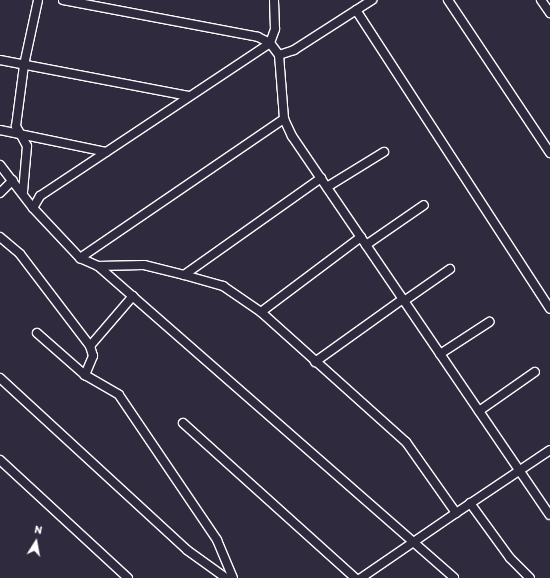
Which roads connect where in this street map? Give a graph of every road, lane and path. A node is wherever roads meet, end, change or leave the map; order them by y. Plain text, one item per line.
1 (38, 0) edge
2 (63, 0) edge
3 (274, 0) edge
4 (372, 0) edge
5 (448, 0) edge
6 (541, 0) edge
7 (356, 10) junction
8 (550, 13) edge
9 (270, 43) junction
10 (279, 55) junction
11 (0, 60) edge
12 (24, 65) junction
13 (189, 96) junction
14 (284, 119) junction
15 (0, 130) edge
16 (20, 133) junction
17 (106, 152) junction
18 (384, 152) dead end
19 (550, 153) edge
20 (0, 165) edge
21 (321, 178) junction
22 (13, 180) junction
23 (327, 188) junction
24 (23, 192) junction
25 (0, 193) edge
26 (424, 205) dead end
27 (33, 208) junction
28 (0, 237) edge
29 (361, 237) junction
30 (366, 245) junction
31 (80, 258) junction
32 (98, 266) junction
33 (450, 269) dead end
34 (184, 275) junction
35 (133, 296) junction
36 (404, 300) junction
37 (550, 309) edge
38 (261, 312) junction
39 (489, 322) dead end
40 (37, 333) dead end
41 (90, 346) junction
42 (440, 354) junction
43 (315, 362) junction
44 (535, 372) dead end
45 (85, 375) junction
46 (0, 378) edge
47 (478, 411) junction
48 (183, 423) dead end
49 (550, 450) edge
50 (0, 460) edge
51 (519, 471) junction
52 (470, 503) junction
53 (456, 513) junction
54 (550, 515) edge
55 (412, 542) junction
56 (128, 578) edge
57 (226, 578) edge
58 (233, 578) edge
59 (356, 578) edge
60 (361, 578) edge
61 (454, 578) edge
62 (530, 578) edge

1 - 12 street
2 - 9 street
3 - 9 street
4 - 7 street
5 - 19 street
6 - 8 street
7 - 10 street
7 - 37 street
9 - 10 street
9 - 13 street
10 - 14 street
11 - 12 street
12 - 13 street
12 - 16 street
13 - 17 street
14 - 21 street
14 - 31 street
15 - 16 street
16 - 17 street
16 - 24 street
17 - 27 street
18 - 23 street
20 - 22 street
21 - 23 street
21 - 34 street
22 - 24 street
22 - 25 street
23 - 29 street
24 - 27 street
26 - 30 street
27 - 31 street
28 - 41 street
29 - 30 street
29 - 38 street
30 - 36 street
31 - 32 street
32 - 34 street
32 - 35 street
33 - 36 street
34 - 38 street
35 - 41 street
35 - 55 street
36 - 42 street
36 - 43 street
38 - 43 street
39 - 42 street
40 - 45 street
41 - 45 street
42 - 47 street
43 - 53 street
44 - 47 street
45 - 58 street
46 - 57 street
47 - 51 street
48 - 59 street
49 - 51 street
50 - 56 street
51 - 52 street
51 - 54 street
52 - 53 street
52 - 62 street
53 - 55 street
55 - 60 street
55 - 61 street

